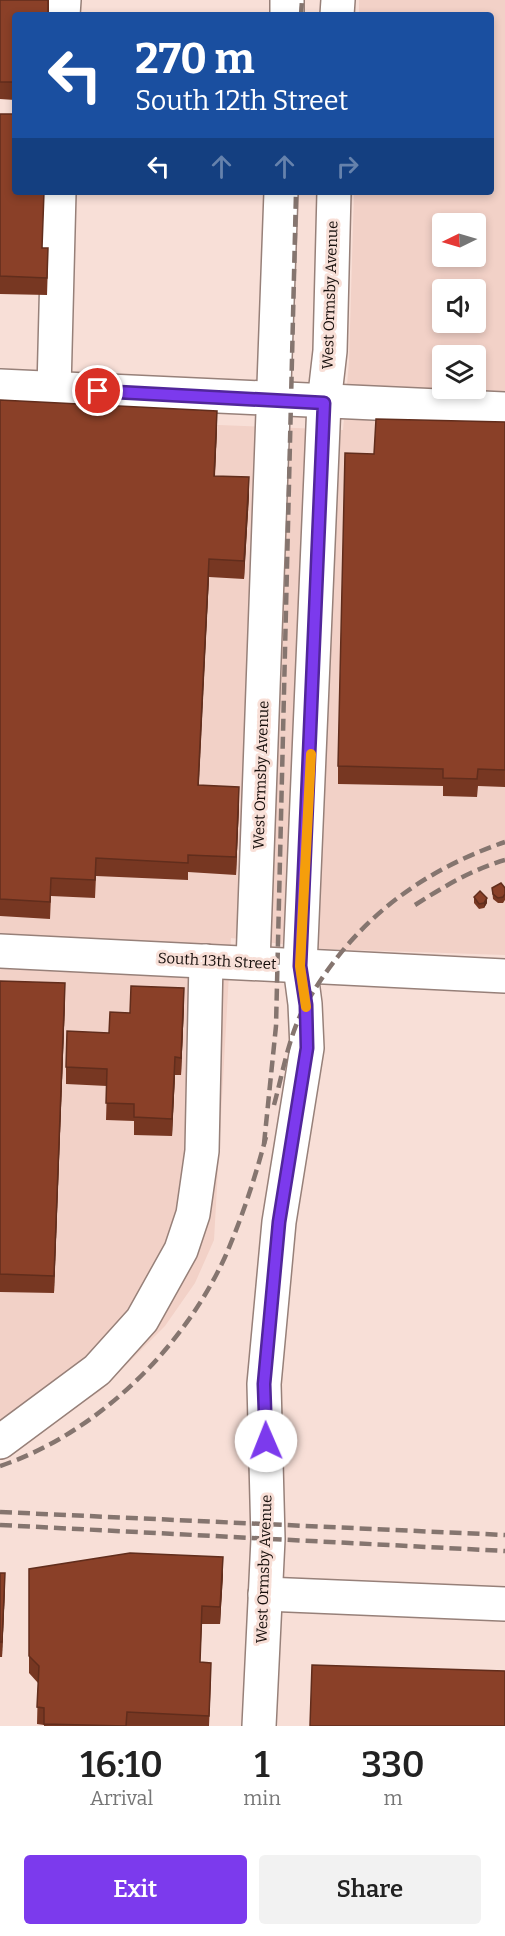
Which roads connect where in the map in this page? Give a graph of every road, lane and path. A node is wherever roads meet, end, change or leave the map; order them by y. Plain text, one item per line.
1 (59, 195) edge
2 (281, 195) edge
3 (334, 195) edge
4 (0, 386) edge
5 (54, 388) junction
6 (275, 400) junction
7 (324, 403) junction
8 (505, 409) edge
9 (0, 951) edge
10 (206, 961) junction
11 (253, 963) junction
12 (300, 966) junction
13 (505, 976) edge
14 (0, 1442) edge
15 (266, 1594) junction
16 (505, 1604) edge
17 (259, 1726) edge

1 - 5 street
2 - 6 street, West Ormsby Avenue
3 - 7 street, West Ormsby Avenue
4 - 5 street
5 - 6 street
6 - 7 street
6 - 11 street, West Ormsby Avenue
7 - 8 street
7 - 12 street, West Ormsby Avenue
9 - 10 street, South 13th Street
10 - 11 street, South 13th Street
10 - 14 street
11 - 12 street, South 13th Street
12 - 13 street, South 13th Street
12 - 15 street, West Ormsby Avenue
15 - 16 street
15 - 17 street, West Ormsby Avenue

